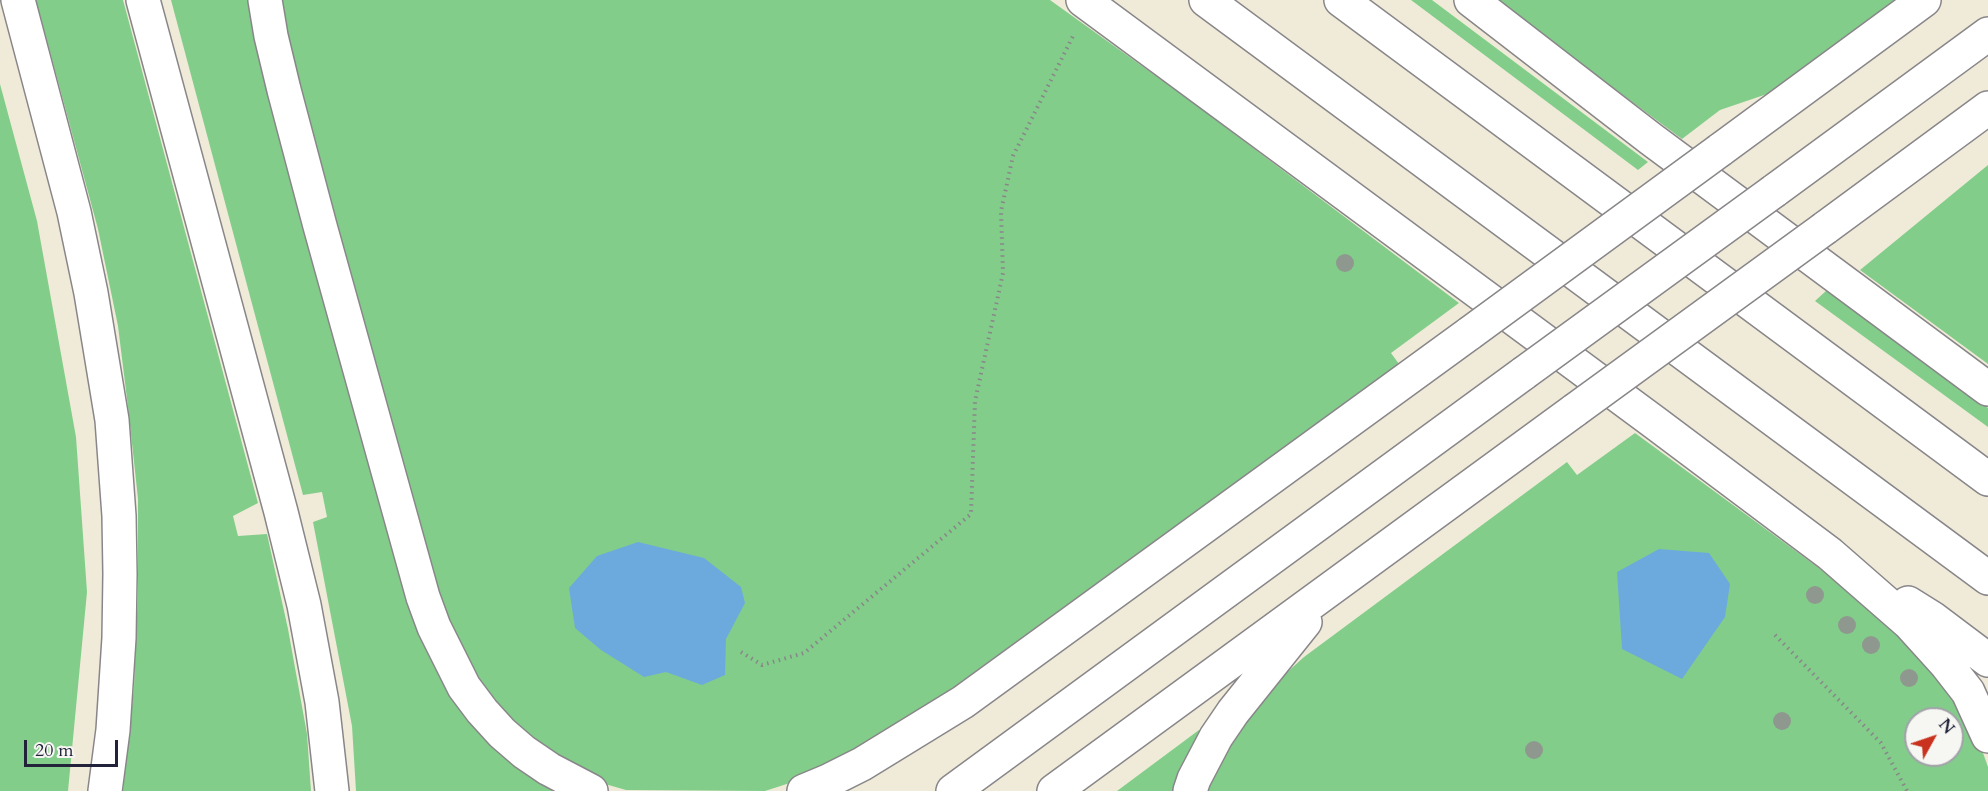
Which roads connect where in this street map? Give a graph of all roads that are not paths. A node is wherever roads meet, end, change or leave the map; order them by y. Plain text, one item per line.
1 (18, 0) edge
2 (143, 0) edge
3 (266, 0) edge
4 (1206, 0) edge
5 (1341, 0) edge
6 (1471, 0) edge
7 (1924, 0) edge
8 (1086, 2) edge
9 (1988, 34) edge
10 (1988, 108) edge
11 (1988, 389) edge
12 (1988, 479) edge
13 (1830, 554) junction
14 (1988, 578) edge
15 (1332, 588) junction
16 (1988, 660) edge
17 (963, 702) junction
18 (1988, 736) edge
19 (105, 791) edge
20 (332, 791) edge
21 (591, 791) edge
22 (804, 791) edge
23 (857, 791) edge
24 (953, 791) edge
25 (1054, 791) edge
26 (1190, 791) edge

1 - 19 highway
2 - 20 highway
3 - 21 highway
4 - 14 highway
5 - 12 highway
6 - 11 highway
7 - 17 highway, bridge
8 - 13 highway
9 - 24 highway, bridge
10 - 15 highway, bridge
13 - 16 highway
13 - 18 highway
15 - 25 highway
15 - 26 highway
17 - 22 highway
17 - 23 highway

